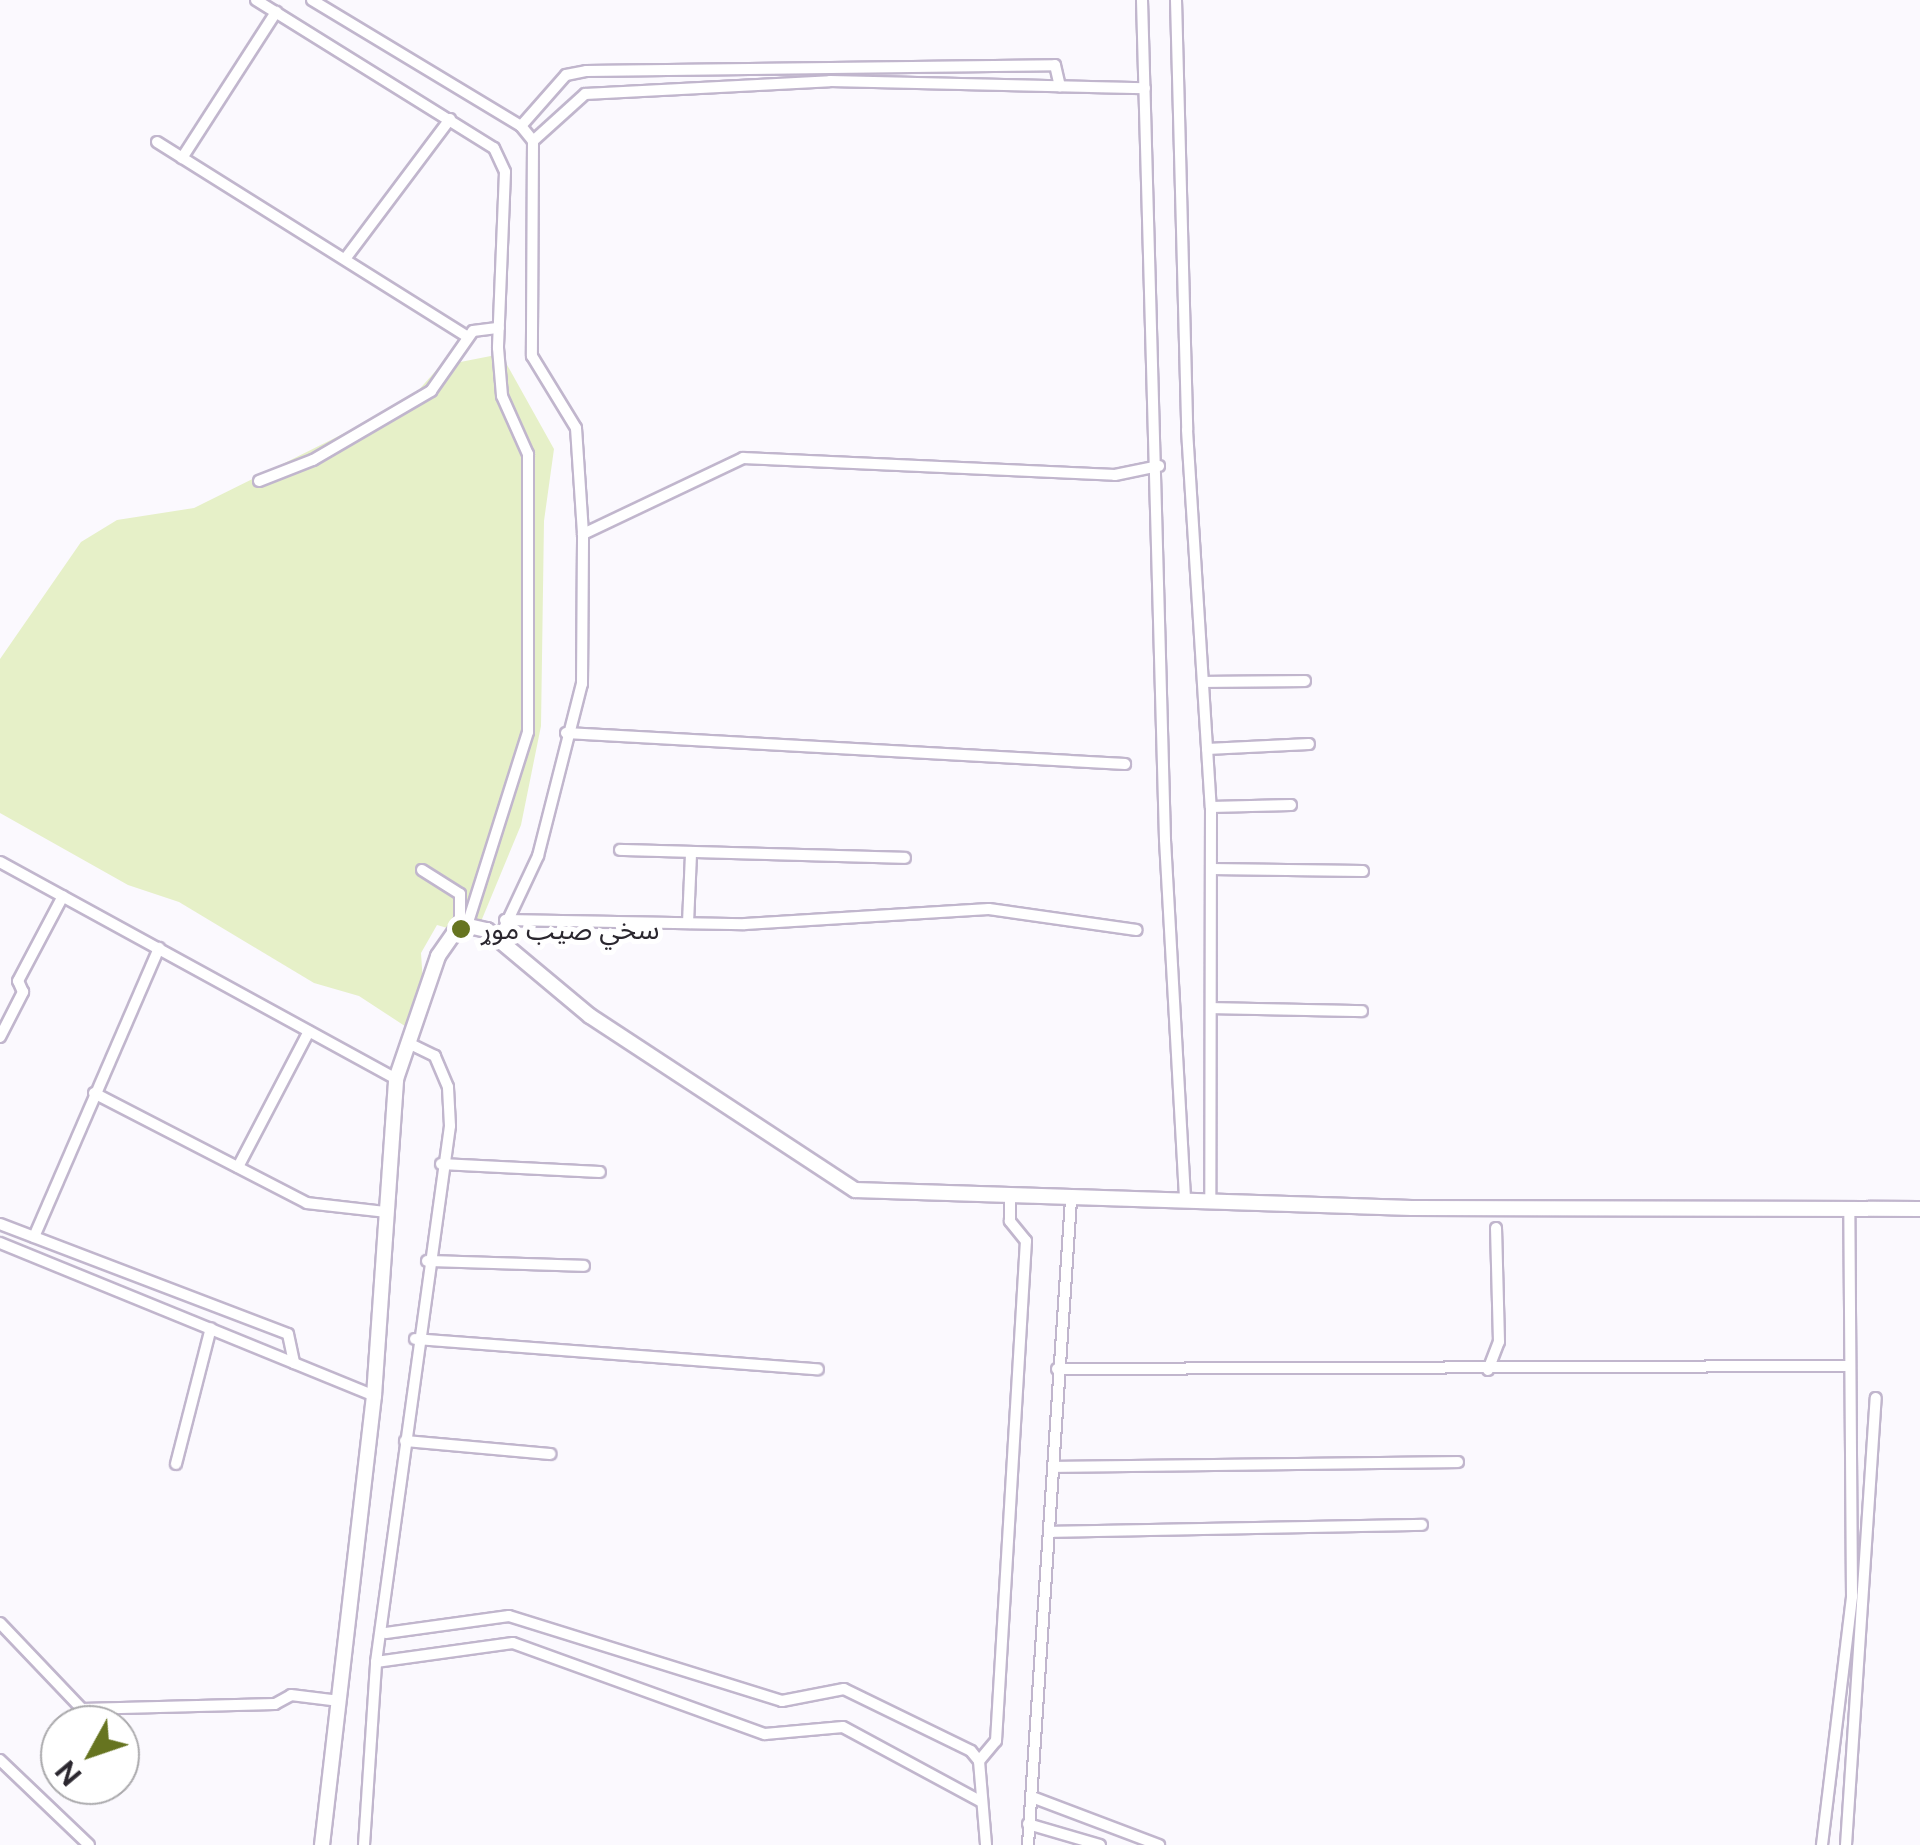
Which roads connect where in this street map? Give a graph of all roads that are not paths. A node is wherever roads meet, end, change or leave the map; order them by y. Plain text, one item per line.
1 (256, 0) edge
2 (312, 0) edge
3 (1142, 0) edge
4 (1176, 0) edge
5 (276, 12) junction
6 (1060, 86) junction
7 (1145, 88) junction
8 (450, 119) junction
9 (521, 126) junction
10 (533, 141) junction
11 (157, 142) dead end
12 (182, 158) junction
13 (345, 259) junction
14 (499, 328) junction
15 (468, 337) junction
16 (1159, 466) junction
17 (259, 481) dead end
18 (583, 534) junction
19 (1305, 681) dead end
20 (1203, 682) junction
21 (566, 733) junction
22 (1309, 744) dead end
23 (1208, 749) junction
24 (1125, 764) dead end
25 (1292, 805) dead end
26 (1211, 807) junction
27 (620, 850) dead end
28 (691, 853) junction
29 (905, 858) dead end
30 (0, 862) edge
31 (1212, 869) junction
32 (422, 870) dead end
33 (1363, 871) dead end
34 (63, 896) junction
35 (504, 920) junction
36 (688, 923) junction
37 (464, 925) junction
38 (1137, 930) dead end
39 (498, 939) junction
40 (159, 948) junction
41 (1213, 1008) junction
42 (1362, 1011) dead end
43 (308, 1031) junction
44 (0, 1037) edge
45 (410, 1044) junction
46 (396, 1079) junction
47 (94, 1092) junction
48 (441, 1164) junction
49 (238, 1167) junction
50 (600, 1172) dead end
51 (1010, 1199) junction
52 (1071, 1200) junction
53 (1185, 1201) junction
54 (1210, 1202) junction
55 (1849, 1208) junction
56 (1920, 1209) edge
57 (386, 1212) junction
58 (0, 1224) edge
59 (1496, 1228) dead end
60 (34, 1237) junction
61 (0, 1243) edge
62 (427, 1261) junction
63 (584, 1266) dead end
64 (211, 1328) junction
65 (416, 1340) junction
66 (294, 1363) junction
67 (1849, 1366) junction
68 (818, 1369) dead end
69 (1057, 1370) junction
70 (1488, 1370) junction
71 (374, 1396) junction
72 (1876, 1398) dead end
73 (405, 1440) junction
74 (550, 1454) dead end
75 (1458, 1462) dead end
76 (176, 1464) dead end
77 (1053, 1467) junction
78 (1422, 1525) dead end
79 (1048, 1532) junction
80 (0, 1623) edge
81 (386, 1632) junction
82 (376, 1662) junction
83 (340, 1701) junction
84 (0, 1760) edge
85 (979, 1760) junction
86 (1032, 1797) junction
87 (980, 1801) junction
88 (1028, 1824) junction
89 (89, 1845) edge
90 (322, 1845) edge
91 (364, 1845) edge
92 (986, 1845) edge
93 (1028, 1845) edge
94 (1100, 1845) edge
95 (1159, 1845) edge
96 (1822, 1845) edge
97 (1846, 1845) edge

1 - 5 street
2 - 9 street
3 - 7 street
4 - 20 street
5 - 8 street
5 - 12 street
6 - 7 street
6 - 9 street
6 - 10 street
7 - 16 street
8 - 13 street
8 - 14 street
9 - 10 street
10 - 18 street
11 - 12 street
12 - 13 street
13 - 15 street
14 - 15 street
14 - 37 street
15 - 17 street
16 - 18 street
16 - 53 street
18 - 21 street
19 - 20 street
20 - 23 street
21 - 24 street
21 - 35 street
22 - 23 street
23 - 26 street
25 - 26 street
26 - 31 street
27 - 28 street
28 - 29 street
28 - 36 street
30 - 34 street
31 - 33 street
31 - 41 street
32 - 37 street
34 - 40 street
34 - 44 street
35 - 36 street
35 - 39 street
36 - 38 street
37 - 39 street
37 - 45 street
39 - 51 street
40 - 43 street
40 - 47 street
41 - 42 street
41 - 54 street
43 - 46 street
43 - 49 street
45 - 46 street
45 - 48 street
46 - 57 street
47 - 49 street
47 - 60 street
48 - 50 street
48 - 62 street
49 - 57 street
51 - 52 street
51 - 85 street
52 - 53 street
52 - 69 street
53 - 54 street
54 - 55 street
55 - 56 street
55 - 67 street
57 - 71 street
58 - 60 street
59 - 70 street
60 - 66 street
61 - 64 street
62 - 63 street
62 - 65 street
64 - 66 street
64 - 76 street
65 - 68 street
65 - 73 street
66 - 71 street
67 - 70 street
67 - 96 street
69 - 70 street
69 - 77 street
71 - 83 street
72 - 97 street
73 - 74 street
73 - 81 street
75 - 77 street
77 - 79 street
78 - 79 street
79 - 86 street
80 - 83 street
81 - 82 street
81 - 85 street
82 - 87 street
82 - 91 street
83 - 90 street
84 - 89 street
85 - 87 street
86 - 88 street
86 - 95 street
87 - 92 street
88 - 93 street
88 - 94 street

